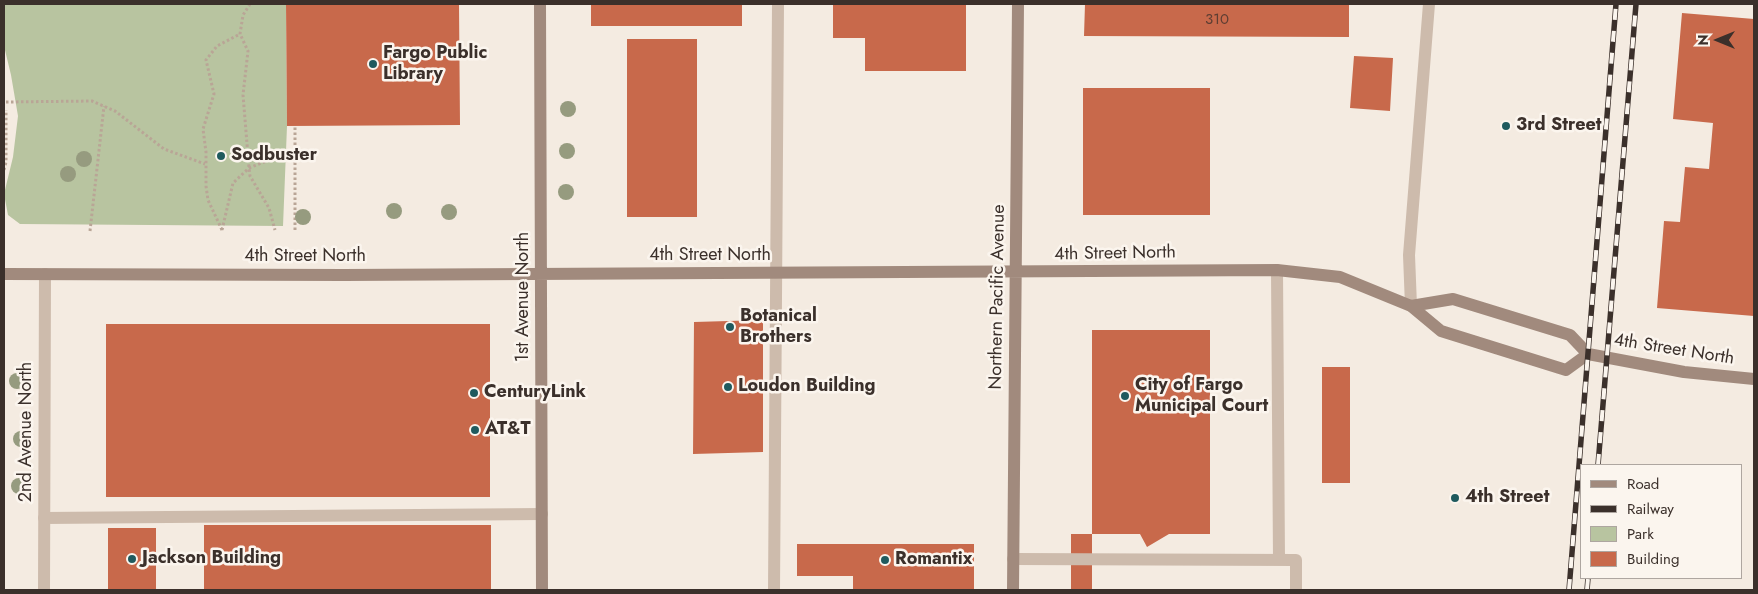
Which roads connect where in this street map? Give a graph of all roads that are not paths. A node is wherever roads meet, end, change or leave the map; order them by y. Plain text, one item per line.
1 (540, 4) edge
2 (778, 4) edge
3 (1018, 4) edge
4 (1429, 4) edge
5 (1277, 270) junction
6 (1015, 272) junction
7 (776, 273) junction
8 (4, 274) edge
9 (45, 274) junction
10 (541, 274) junction
11 (1411, 306) junction
12 (1588, 354) junction
13 (1754, 379) edge
14 (542, 514) junction
15 (44, 518) junction
16 (1013, 559) junction
17 (1279, 560) junction
18 (44, 590) edge
19 (542, 590) edge
20 (774, 590) edge
21 (1013, 590) edge
22 (1296, 590) edge

1 - 10 street, 1st Avenue North
2 - 7 street
3 - 6 street, Northern Pacific Avenue
4 - 11 street
5 - 6 street, 4th Street North
5 - 11 street, 4th Street North
5 - 17 street
6 - 7 street, 4th Street North
6 - 16 street, Northern Pacific Avenue
7 - 10 street, 4th Street North
7 - 20 street
8 - 9 street, 4th Street North
9 - 10 street, 4th Street North
9 - 15 street, 2nd Avenue North
10 - 14 street, 1st Avenue North
11 - 12 street, 4th Street North
11 - 12 street, 4th Street North
12 - 13 street, 4th Street North
14 - 15 street
14 - 19 street, 1st Avenue North
15 - 18 street, 2nd Avenue North
16 - 17 street
16 - 21 street, Northern Pacific Avenue
17 - 22 street

